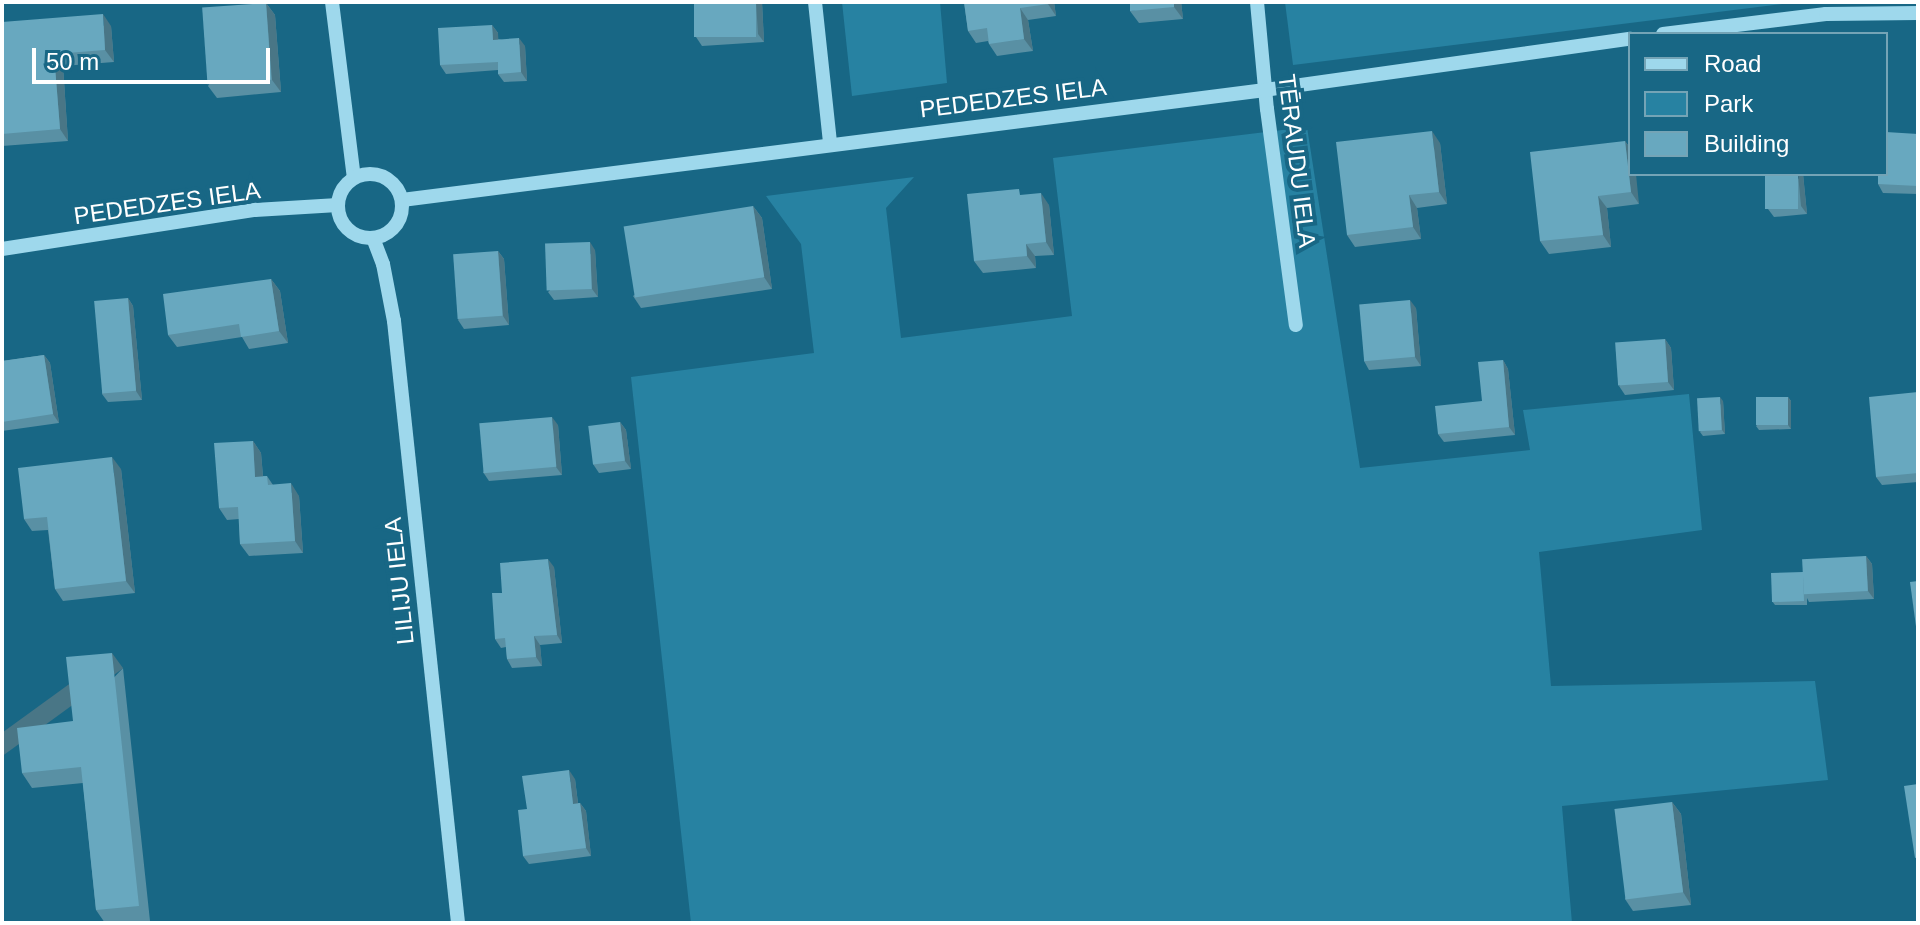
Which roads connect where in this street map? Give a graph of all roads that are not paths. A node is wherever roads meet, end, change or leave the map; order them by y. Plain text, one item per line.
1 (332, 2) edge
2 (815, 2) edge
3 (1257, 2) edge
4 (1918, 13) edge
5 (1679, 32) edge
6 (1628, 39) edge
7 (1265, 90) junction
8 (830, 143) junction
9 (354, 178) junction
10 (402, 200) junction
11 (338, 205) junction
12 (373, 238) junction
13 (2, 249) edge
14 (1296, 325) dead end
15 (458, 923) edge

1 - 9 street
2 - 8 street
3 - 7 street, TĒRAUDU IELA
4 - 5 street
6 - 7 street, PEDEDZES IELA
7 - 8 street, PEDEDZES IELA
7 - 14 street, TĒRAUDU IELA
8 - 10 street, PEDEDZES IELA
9 - 10 street
9 - 11 street
10 - 12 street
11 - 12 street
11 - 13 street, PEDEDZES IELA
12 - 15 street, LILIJU IELA

